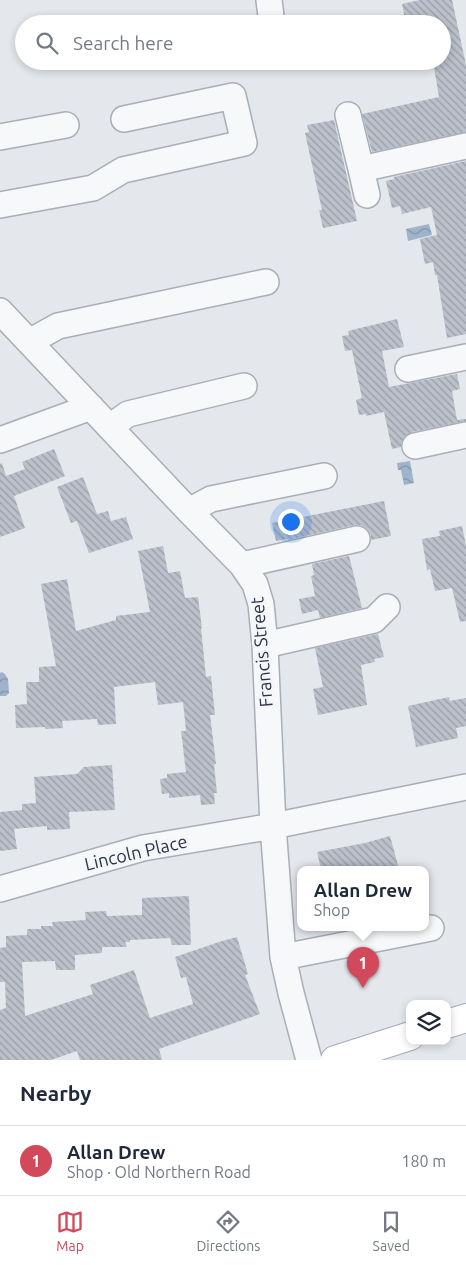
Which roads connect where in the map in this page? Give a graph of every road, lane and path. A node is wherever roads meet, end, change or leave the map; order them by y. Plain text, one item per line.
1 (269, 0) edge
2 (271, 15) edge
3 (348, 115) dead end
4 (124, 119) dead end
5 (66, 125) dead end
6 (0, 137) edge
7 (466, 146) edge
8 (361, 169) junction
9 (368, 195) dead end
10 (0, 205) edge
11 (266, 282) dead end
12 (0, 311) edge
13 (29, 342) junction
14 (466, 357) edge
15 (408, 369) dead end
16 (244, 386) dead end
17 (91, 407) junction
18 (110, 427) junction
19 (466, 435) edge
20 (0, 440) edge
21 (415, 446) dead end
22 (324, 476) dead end
23 (189, 511) junction
24 (357, 539) dead end
25 (242, 565) junction
26 (388, 607) dead end
27 (265, 645) junction
28 (466, 787) edge
29 (273, 826) junction
30 (0, 889) edge
31 (416, 931) edge
32 (283, 957) junction
33 (466, 1018) edge
34 (451, 1023) edge
35 (406, 1037) edge
36 (310, 1060) edge
37 (335, 1060) edge

1 - 2 street
3 - 8 street
4 - 10 street
5 - 6 street
7 - 8 street
8 - 9 street
11 - 13 street
12 - 13 street, Francis Street
13 - 17 street, Francis Street
14 - 15 street
16 - 18 street
17 - 18 street, Francis Street
17 - 20 street
18 - 23 street, Francis Street
19 - 21 street
22 - 23 street
23 - 25 street, Francis Street
24 - 25 street
25 - 27 street, Francis Street
26 - 27 street
27 - 29 street, Francis Street
28 - 29 street, Lincoln Place
29 - 30 street, Lincoln Place
29 - 32 street, Francis Street
31 - 32 street
32 - 36 street, Francis Street
33 - 34 main road
35 - 37 main road

